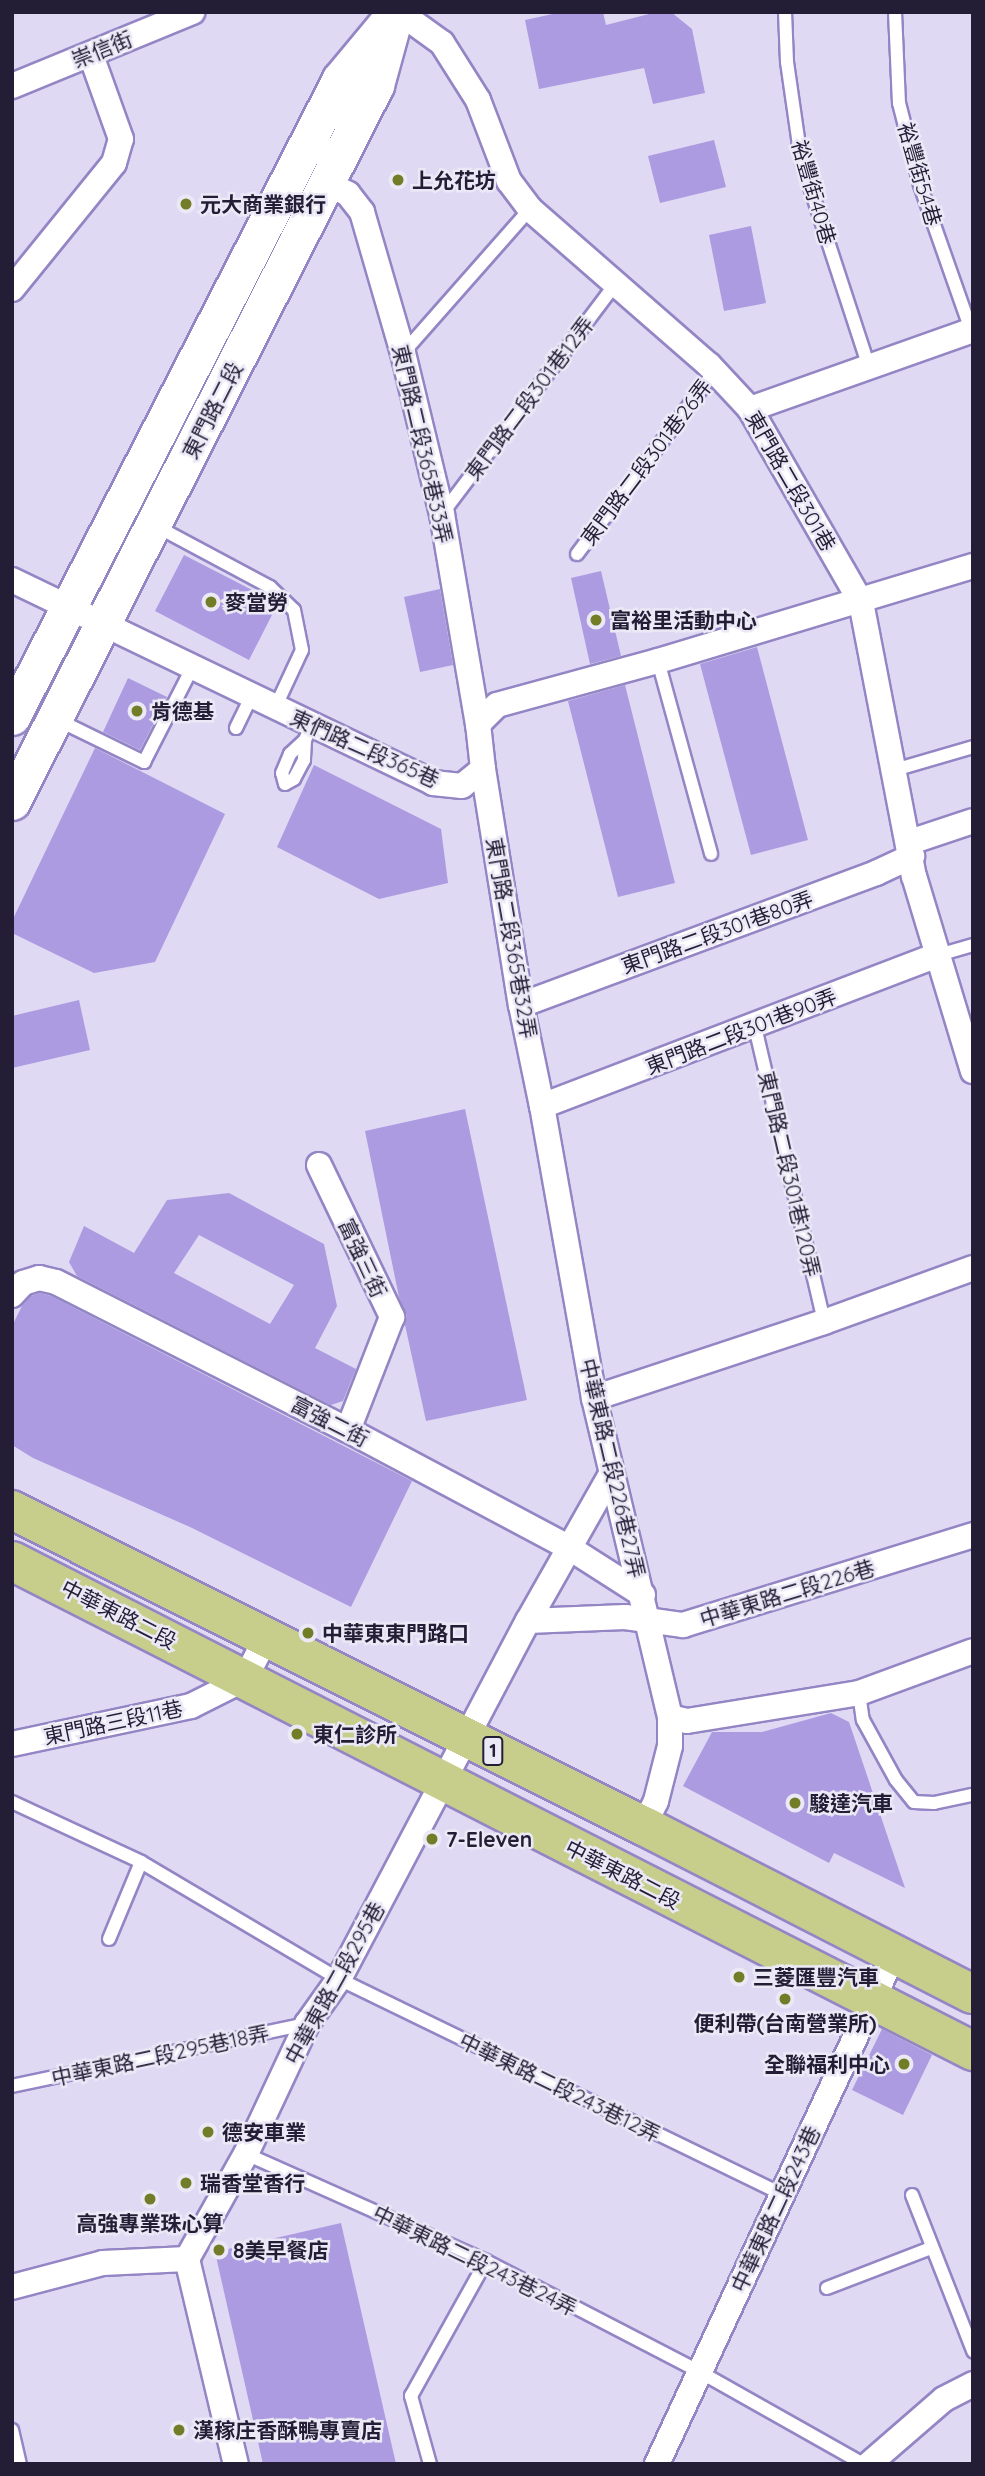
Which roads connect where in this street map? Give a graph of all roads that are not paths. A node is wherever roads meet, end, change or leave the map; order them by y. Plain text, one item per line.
1 (192, 12) edge
2 (397, 12) edge
3 (785, 12) edge
4 (895, 12) edge
5 (90, 55) junction
6 (12, 86) edge
7 (327, 184) junction
8 (530, 209) junction
9 (617, 282) junction
10 (12, 289) edge
11 (972, 330) edge
12 (403, 353) junction
13 (869, 367) junction
14 (715, 371) junction
15 (750, 409) junction
16 (442, 514) junction
17 (154, 525) junction
18 (576, 554) dead end
19 (973, 566) edge
20 (12, 580) edge
21 (861, 602) junction
22 (67, 608) junction
23 (102, 625) junction
24 (658, 662) junction
25 (192, 668) junction
26 (250, 697) junction
27 (275, 708) junction
28 (12, 717) edge
29 (54, 718) junction
30 (478, 724) junction
31 (236, 728) dead end
32 (973, 747) edge
33 (483, 769) junction
34 (894, 770) junction
35 (12, 802) edge
36 (973, 821) edge
37 (911, 849) junction
38 (711, 854) dead end
39 (973, 944) edge
40 (938, 955) junction
41 (521, 1005) junction
42 (755, 1027) junction
43 (973, 1071) edge
44 (542, 1106) junction
45 (319, 1165) dead end
46 (973, 1268) edge
47 (12, 1295) edge
48 (824, 1322) junction
49 (594, 1398) junction
50 (348, 1430) junction
51 (611, 1474) junction
52 (12, 1510) edge
53 (973, 1535) edge
54 (568, 1547) junction
55 (12, 1561) edge
56 (643, 1595) junction
57 (649, 1620) junction
58 (528, 1621) junction
59 (266, 1638) junction
60 (973, 1651) edge
61 (245, 1679) junction
62 (859, 1693) junction
63 (670, 1717) junction
64 (467, 1738) junction
65 (12, 1744) edge
66 (441, 1782) junction
67 (973, 1795) edge
68 (12, 1801) edge
69 (644, 1826) junction
70 (141, 1862) junction
71 (109, 1939) dead end
72 (894, 1954) junction
73 (339, 1979) junction
74 (973, 1994) edge
75 (871, 2001) junction
76 (307, 2024) junction
77 (973, 2050) edge
78 (12, 2086) edge
79 (246, 2154) junction
80 (781, 2194) junction
81 (912, 2195) dead end
82 (931, 2248) junction
83 (187, 2259) junction
84 (486, 2261) junction
85 (12, 2287) edge
86 (827, 2288) dead end
87 (973, 2351) edge
88 (700, 2372) junction
89 (973, 2384) edge
90 (12, 2430) edge
91 (20, 2464) edge
92 (236, 2464) edge
93 (430, 2464) edge
94 (657, 2464) edge
95 (863, 2464) edge
96 (869, 2464) edge

1 - 5 street, 崇信街
2 - 7 main road, 東門路二段
2 - 8 street, 東門路二段301巷
2 - 22 main road, 東門路二段
3 - 13 lane, 裕豐街40巷
4 - 11 lane, 裕豐街54巷
5 - 6 street, 崇信街
5 - 10 street
7 - 12 street, 東門路二段365巷33弄
7 - 17 main road, 東門路二段
8 - 9 street, 東門路二段301巷
8 - 12 lane
9 - 14 street, 東門路二段301巷
9 - 16 lane, 東門路二段301巷12弄
11 - 13 street
12 - 16 street, 東門路二段365巷33弄
13 - 15 street
14 - 15 street, 東門路二段301巷
14 - 18 lane, 東門路二段301巷26弄
15 - 21 street, 東門路二段301巷
16 - 30 street, 東門路二段365巷33弄
17 - 23 main road, 東門路二段
17 - 27 lane
19 - 21 street
20 - 22 street, 東們路二段365巷
21 - 24 street
21 - 34 street, 東門路二段301巷
22 - 23 street, 東們路二段365巷
22 - 28 main road, 東門路二段
23 - 25 street, 東們路二段365巷
23 - 29 main road, 東門路二段
24 - 30 street
24 - 38 lane
25 - 26 street, 東們路二段365巷
25 - 29 lane
26 - 27 street, 東們路二段365巷
26 - 31 lane
27 - 33 street, 東們路二段365巷
29 - 35 main road, 東門路二段
30 - 33 street
32 - 34 lane
33 - 41 street, 東門路二段365巷32弄
34 - 37 street, 東門路二段301巷
36 - 37 street, 東門路二段301巷80弄
37 - 40 street, 東門路二段301巷
37 - 41 street, 東門路二段301巷80弄
39 - 40 lane
40 - 42 street, 東門路二段301巷90弄
40 - 43 street, 東門路二段301巷
41 - 44 street, 東門路二段365巷32弄
42 - 44 street, 東門路二段301巷90弄
42 - 48 lane, 東門路二段301巷120弄
44 - 49 street, 中華東路二段226巷27弄
45 - 50 street, 富強三街
46 - 48 street
47 - 50 street, 富強二街
48 - 49 street
49 - 51 street, 中華東路二段226巷27弄
50 - 54 street, 富強二街
51 - 54 street
51 - 56 street, 中華東路二段226巷27弄
52 - 59 main road, 1
53 - 57 street, 中華東路二段226巷
54 - 56 street, 富強二街
54 - 58 street
55 - 61 main road, 中華東路二段
56 - 57 street, 中華東路二段226巷27弄
57 - 58 street, 中華東路二段226巷
57 - 63 street, 中華東路二段226巷27弄
58 - 64 street
59 - 61 street
59 - 64 main road, 1
60 - 62 street
61 - 65 street, 東門路三段11巷
61 - 66 main road, 中華東路二段
62 - 63 street
62 - 67 lane
63 - 69 street, 中華東路二段226巷27弄
64 - 66 street
64 - 69 main road, 1
66 - 73 street, 中華東路二段295巷
66 - 75 main road, 中華東路二段
68 - 70 lane
69 - 72 main road, 1
70 - 71 lane
70 - 73 lane
72 - 74 main road, 1
72 - 75 street, 中華東路二段243巷
73 - 76 street, 中華東路二段295巷
73 - 80 lane, 中華東路二段243巷12弄
75 - 77 main road, 中華東路二段
75 - 80 street, 中華東路二段243巷
76 - 78 lane, 中華東路二段295巷18弄
76 - 79 street, 中華東路二段295巷
79 - 83 street, 中華東路二段295巷
79 - 84 lane, 中華東路二段243巷24弄
80 - 88 street, 中華東路二段243巷
81 - 82 lane
82 - 86 lane
82 - 87 lane
83 - 85 street
83 - 92 street
84 - 88 lane, 中華東路二段243巷24弄
84 - 93 lane
88 - 94 street, 中華東路二段243巷
88 - 95 lane, 中華東路二段243巷24弄
89 - 96 street
90 - 91 lane

